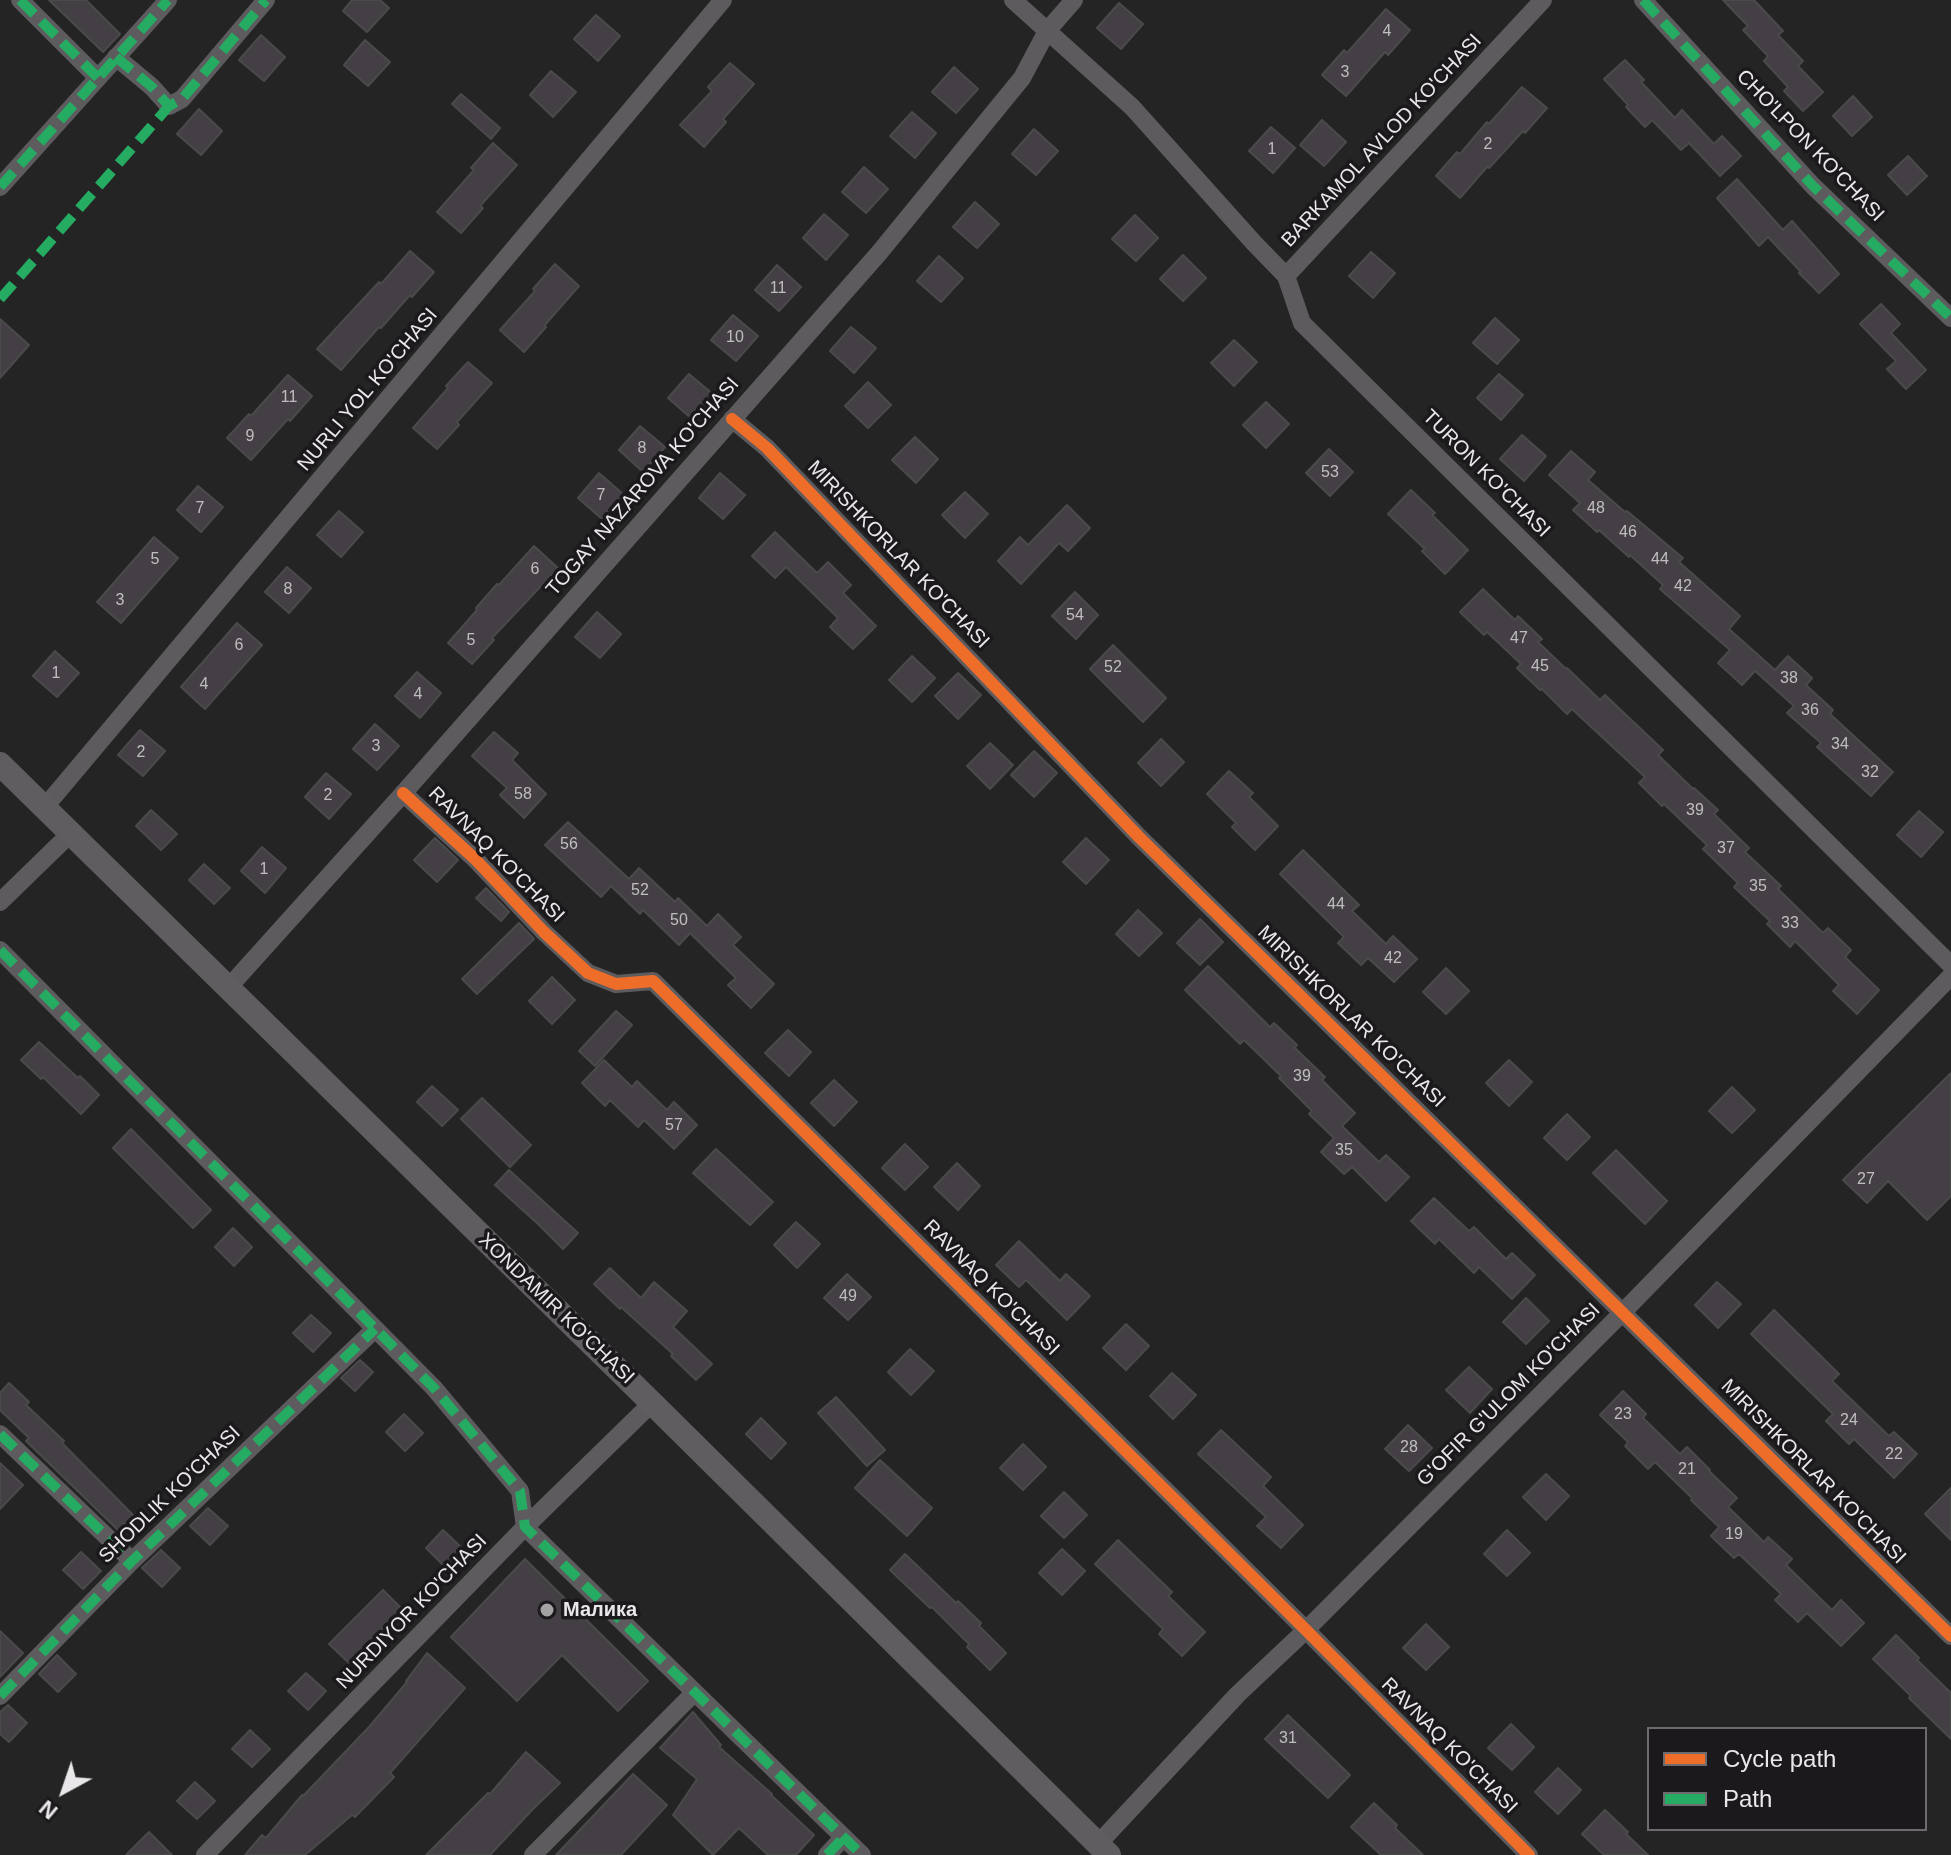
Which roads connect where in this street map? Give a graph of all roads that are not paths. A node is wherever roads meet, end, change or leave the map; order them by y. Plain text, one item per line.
1 (20, 0) edge
2 (168, 0) edge
3 (266, 0) edge
4 (723, 0) edge
5 (1013, 0) edge
6 (1074, 0) edge
7 (1543, 0) edge
8 (1643, 0) edge
9 (1047, 31) junction
10 (116, 57) junction
11 (98, 78) junction
12 (0, 187) edge
13 (1286, 276) junction
14 (1951, 318) edge
15 (732, 419) junction
16 (0, 764) edge
17 (403, 793) junction
18 (44, 808) junction
19 (71, 833) junction
20 (0, 902) edge
21 (0, 950) edge
22 (1951, 965) edge
23 (1951, 976) edge
24 (228, 988) junction
25 (1623, 1312) junction
26 (375, 1329) junction
27 (652, 1403) junction
28 (0, 1434) edge
29 (525, 1527) junction
30 (132, 1561) junction
31 (1306, 1630) junction
32 (1951, 1636) edge
33 (694, 1693) junction
34 (0, 1696) edge
35 (844, 1837) junction
36 (1104, 1849) edge
37 (205, 1855) edge
38 (533, 1855) edge
39 (827, 1855) edge
40 (862, 1855) edge
41 (1529, 1855) edge

1 - 11 street
2 - 10 street
3 - 10 street
4 - 18 street, NURLI YOL KO'CHASI
5 - 9 street, TURON KO'CHASI
6 - 9 street, TOGAY NAZAROVA KO'CHASI
7 - 13 street, BARKAMOL AVLOD KO'CHASI
8 - 14 street, CHO'LPON KO'CHASI
9 - 13 street, TURON KO'CHASI
9 - 15 street, TOGAY NAZAROVA KO'CHASI
10 - 11 street
11 - 12 street
13 - 22 street, TURON KO'CHASI
15 - 17 street, TOGAY NAZAROVA KO'CHASI
15 - 25 street, MIRISHKORLAR KO'CHASI
16 - 18 main road, XONDAMIR KO'CHASI
17 - 24 street, TOGAY NAZAROVA KO'CHASI
17 - 31 street, RAVNAQ KO'CHASI
18 - 19 main road, XONDAMIR KO'CHASI
19 - 20 street
19 - 24 main road, XONDAMIR KO'CHASI
21 - 26 street
23 - 25 street, G'OFIR G'ULOM KO'CHASI
24 - 27 main road, XONDAMIR KO'CHASI
25 - 31 street, G'OFIR G'ULOM KO'CHASI
25 - 32 street, MIRISHKORLAR KO'CHASI
26 - 29 street
26 - 30 street, SHODLIK KO'CHASI
27 - 29 street, NURDIYOR KO'CHASI
27 - 36 main road, XONDAMIR KO'CHASI
28 - 30 street
29 - 33 street
29 - 37 street, NURDIYOR KO'CHASI
30 - 34 street, SHODLIK KO'CHASI
31 - 36 street, G'OFIR G'ULOM KO'CHASI
31 - 41 street, RAVNAQ KO'CHASI
33 - 35 street
33 - 38 street
35 - 39 street
35 - 40 street

